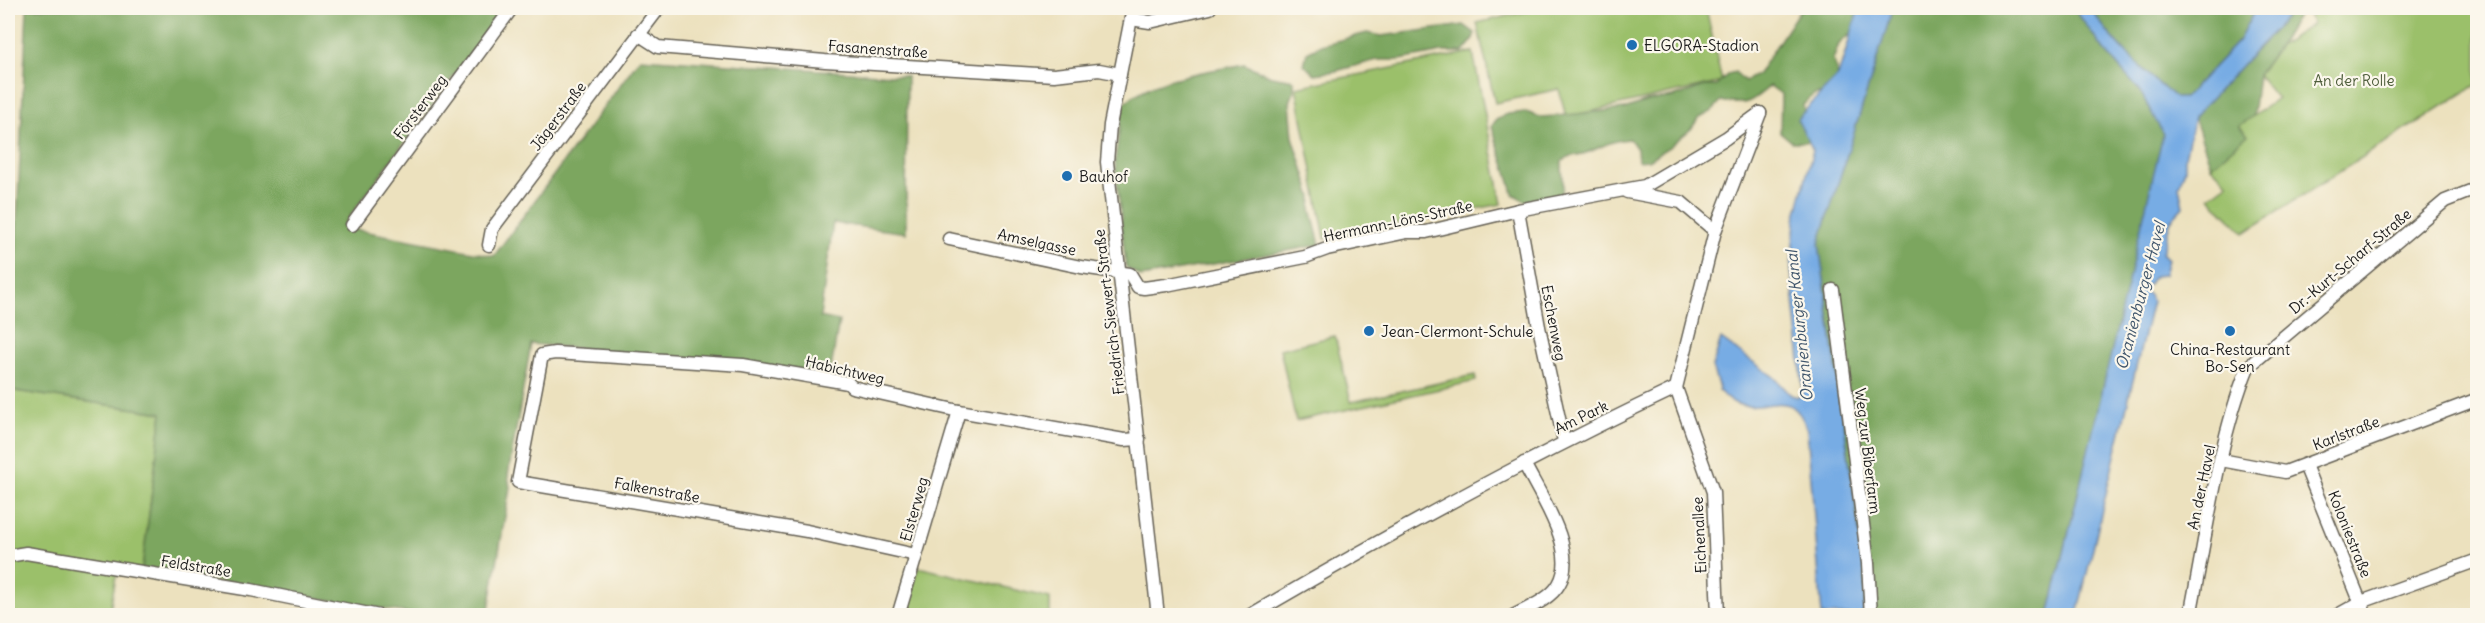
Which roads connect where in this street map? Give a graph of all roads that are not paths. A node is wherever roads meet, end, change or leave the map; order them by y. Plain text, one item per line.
1 (513, 8) edge
2 (659, 8) edge
3 (1210, 8) edge
4 (1132, 13) edge
5 (638, 34) junction
6 (1120, 74) junction
7 (2478, 188) edge
8 (1619, 191) junction
9 (1518, 210) junction
10 (352, 225) dead end
11 (1716, 231) junction
12 (949, 239) dead end
13 (489, 245) dead end
14 (1119, 272) junction
15 (1833, 290) dead end
16 (542, 355) joint
17 (2248, 367) joint
18 (1676, 387) junction
19 (2478, 399) edge
20 (959, 411) junction
21 (1139, 439) junction
22 (1564, 441) junction
23 (2221, 460) junction
24 (1524, 463) junction
25 (2305, 465) junction
26 (916, 555) junction
27 (8, 556) edge
28 (2478, 560) edge
29 (2361, 602) junction
30 (379, 615) edge
31 (898, 615) edge
32 (1158, 615) edge
33 (1248, 615) edge
34 (1513, 615) edge
35 (1718, 615) edge
36 (1871, 615) edge
37 (2190, 615) edge
38 (2336, 615) edge
39 (2366, 615) edge

1 - 10 street, Försterweg
2 - 5 street, Jägerstraße
3 - 4 street
4 - 6 street, Friedrich-Siewert-Straße
5 - 6 street, Fasanenstraße
5 - 13 street, Jägerstraße
6 - 14 street, Friedrich-Siewert-Straße
7 - 17 street, Dr.-Kurt-Scharf-Straße
8 - 9 street, Hermann-Löns-Straße
8 - 11 street, Hermann-Löns-Straße
8 - 11 street, Hermann-Löns-Straße
9 - 14 street, Hermann-Löns-Straße
9 - 22 street, Eschenweg
11 - 18 street
12 - 14 street, Amselgasse
14 - 21 street, Friedrich-Siewert-Straße
15 - 36 street, Weg zur Biberfarm
16 - 20 street, Habichtweg
16 - 26 street, Falkenstraße
17 - 23 street, An der Havel
18 - 22 street, Am Park
18 - 35 street, Eichenallee
19 - 25 street, Karlstraße
20 - 21 street, Habichtweg
20 - 26 street, Elsterweg
21 - 32 street, Friedrich-Siewert-Straße
22 - 24 street, Am Park
23 - 25 street, Karlstraße
23 - 37 street, An der Havel
24 - 33 street, Am Park
24 - 34 street
25 - 29 street, Koloniestraße
26 - 31 street, Elsterweg
27 - 30 street, Feldstraße
28 - 29 street
29 - 38 street
29 - 39 street, Koloniestraße

